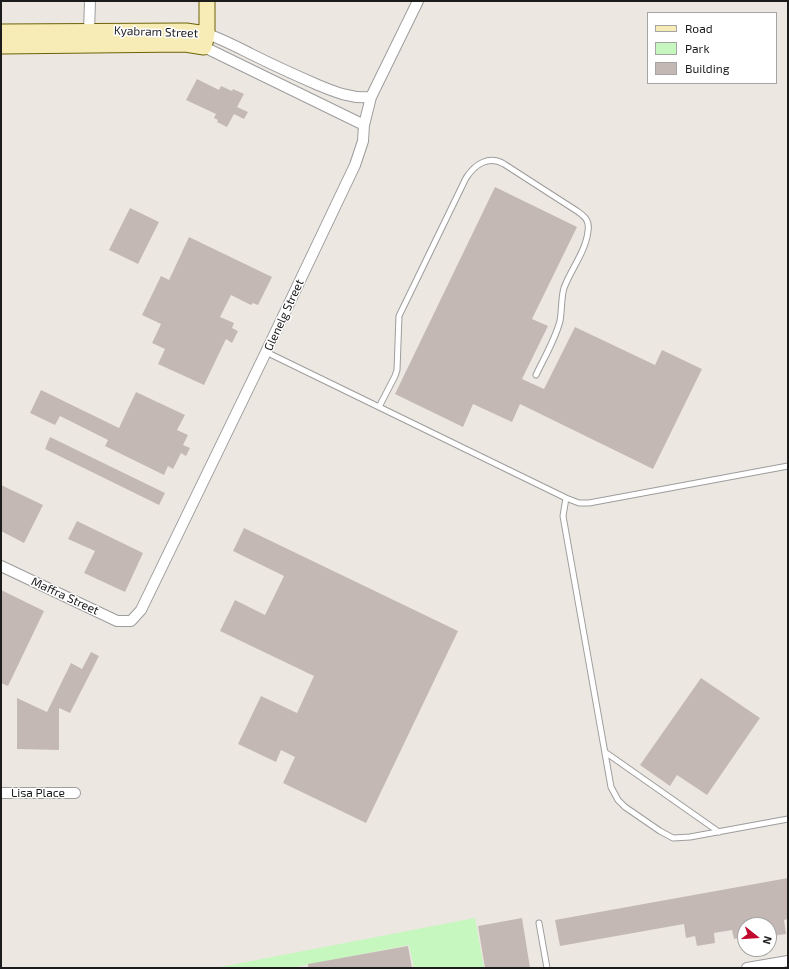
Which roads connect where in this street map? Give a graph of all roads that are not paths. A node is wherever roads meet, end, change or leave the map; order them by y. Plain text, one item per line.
1 (90, 1) edge
2 (207, 1) edge
3 (418, 1) edge
4 (89, 31) junction
5 (1, 32) edge
6 (205, 40) junction
7 (1, 46) edge
8 (370, 97) junction
9 (364, 125) junction
10 (266, 352) junction
11 (536, 375) dead end
12 (379, 408) junction
13 (788, 466) edge
14 (566, 498) junction
15 (1, 566) edge
16 (131, 621) joint
17 (604, 752) junction
18 (1, 793) edge
19 (75, 793) dead end
20 (788, 819) edge
21 (719, 832) junction
22 (539, 923) dead end
23 (788, 961) edge
24 (547, 968) edge
25 (747, 968) edge

1 - 4 street
2 - 6 street
3 - 8 street, Glenelg Street
4 - 5 street, Kyabram Street
4 - 6 street, Kyabram Street
6 - 7 street, Kyabram Street
6 - 8 street, Kyabram Street
6 - 9 street, Kyabram Street
8 - 9 street, Glenelg Street
9 - 10 street, Glenelg Street
10 - 12 lane
10 - 16 street, Glenelg Street
11 - 12 lane
12 - 14 lane
13 - 14 lane
14 - 17 lane
15 - 16 street, Maffra Street
17 - 21 lane
17 - 21 lane
18 - 19 street, Lisa Place
20 - 21 lane
22 - 24 lane
23 - 25 street

